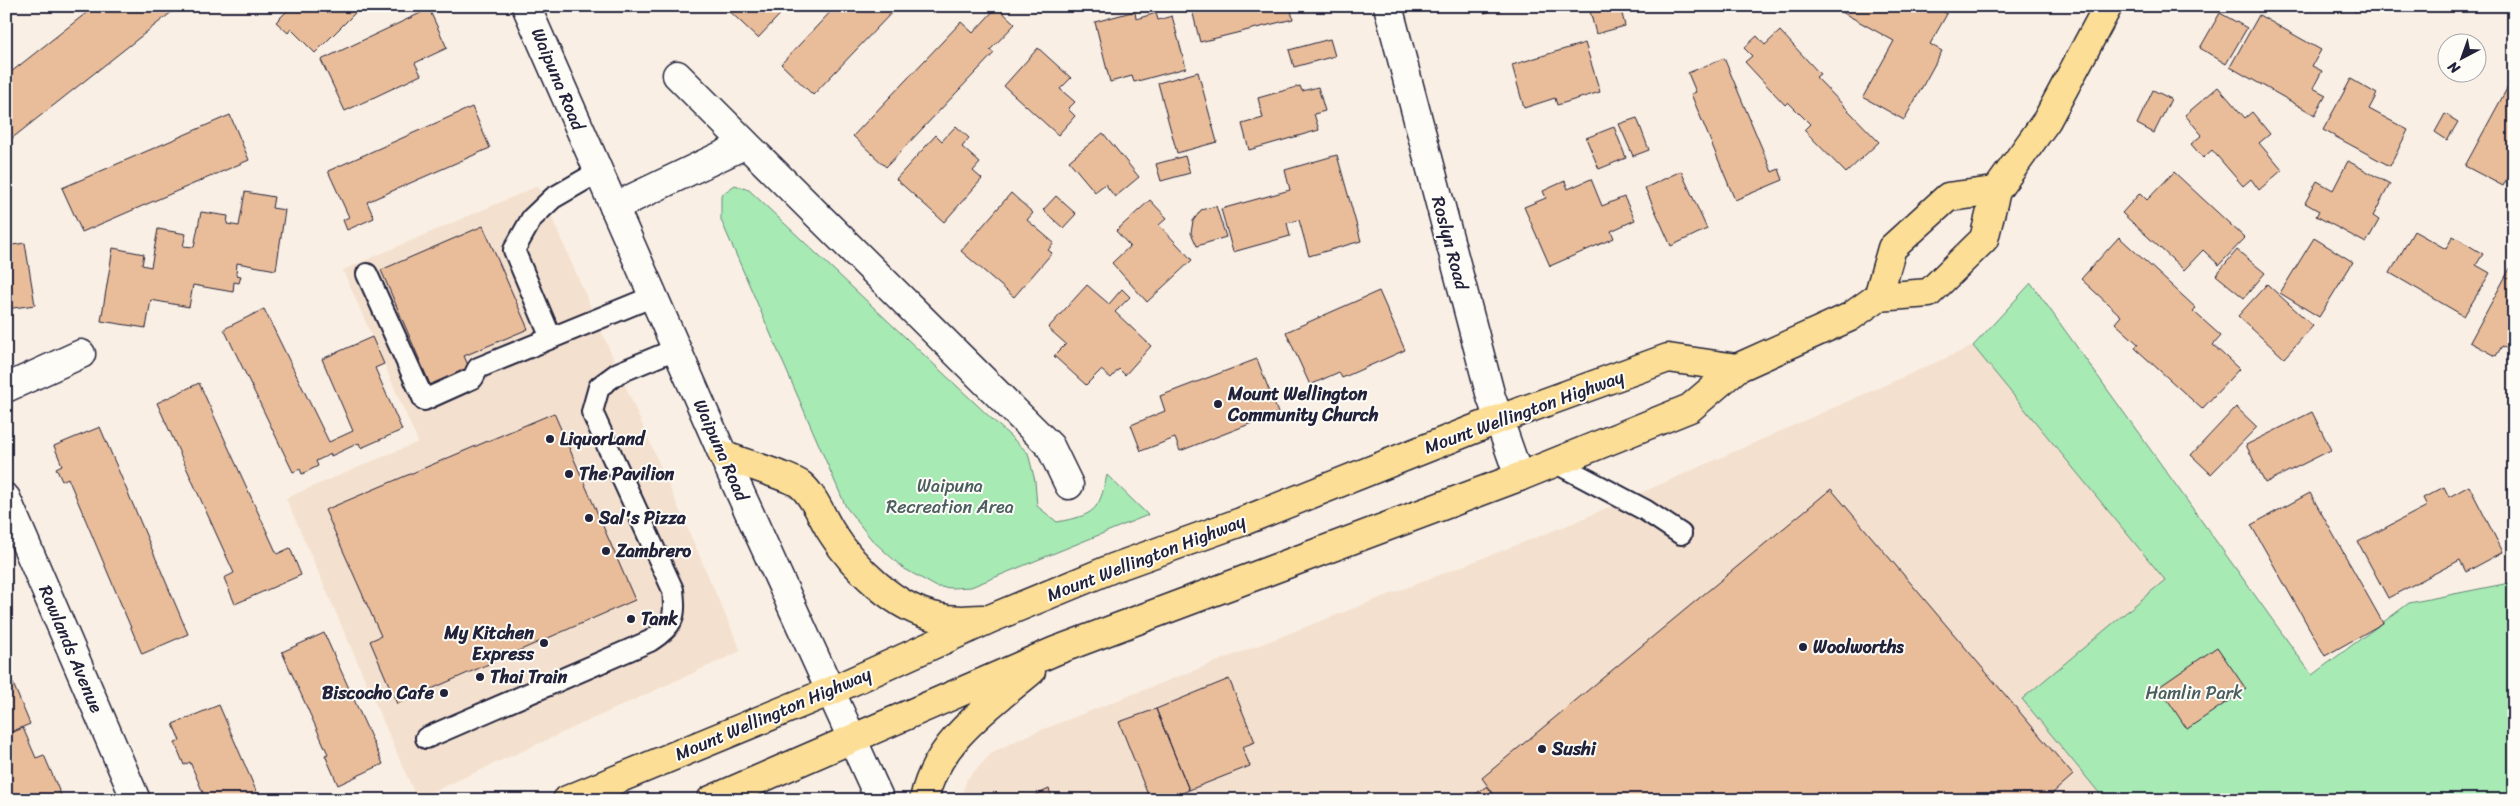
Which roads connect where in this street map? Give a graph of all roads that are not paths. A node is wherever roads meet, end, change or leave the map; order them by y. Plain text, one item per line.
1 (526, 6) edge
2 (1388, 6) edge
3 (2108, 6) edge
4 (677, 75) dead end
5 (746, 144) junction
6 (598, 172) junction
7 (1996, 191) junction
8 (614, 207) junction
9 (367, 274) dead end
10 (654, 296) junction
11 (1878, 297) junction
12 (551, 338) junction
13 (676, 349) junction
14 (81, 354) dead end
15 (1737, 368) junction
16 (6, 388) edge
17 (1497, 420) junction
18 (723, 455) junction
19 (1556, 462) junction
20 (1519, 477) junction
21 (1069, 485) dead end
22 (6, 498) edge
23 (1681, 534) dead end
24 (992, 618) junction
25 (1055, 651) junction
26 (831, 691) junction
27 (426, 738) dead end
28 (853, 739) junction
29 (136, 800) edge
30 (567, 800) edge
31 (711, 800) edge
32 (880, 800) edge
33 (924, 800) edge

1 - 6 street, Waipuna Road
2 - 17 street, Roslyn Road
3 - 7 main road
4 - 5 street
5 - 8 street
5 - 21 street
6 - 8 street, Waipuna Road
6 - 12 lane
7 - 11 main road
7 - 11 main road
8 - 10 street, Waipuna Road
9 - 12 lane
10 - 12 lane
10 - 13 street, Waipuna Road
11 - 15 main road
13 - 18 street, Waipuna Road
13 - 27 lane
14 - 16 street
15 - 17 main road, Mount Wellington Highway
15 - 19 main road
17 - 20 street, Roslyn Road
17 - 24 main road, Mount Wellington Highway
18 - 24 main road
18 - 26 street, Waipuna Road
19 - 20 main road
19 - 23 lane
20 - 25 main road
22 - 29 street, Rowlands Avenue
24 - 26 main road, Mount Wellington Highway
25 - 28 main road
25 - 33 main road
26 - 28 street, Waipuna Road
26 - 30 main road, Mount Wellington Highway
28 - 31 main road
28 - 32 street, Waipuna Road

